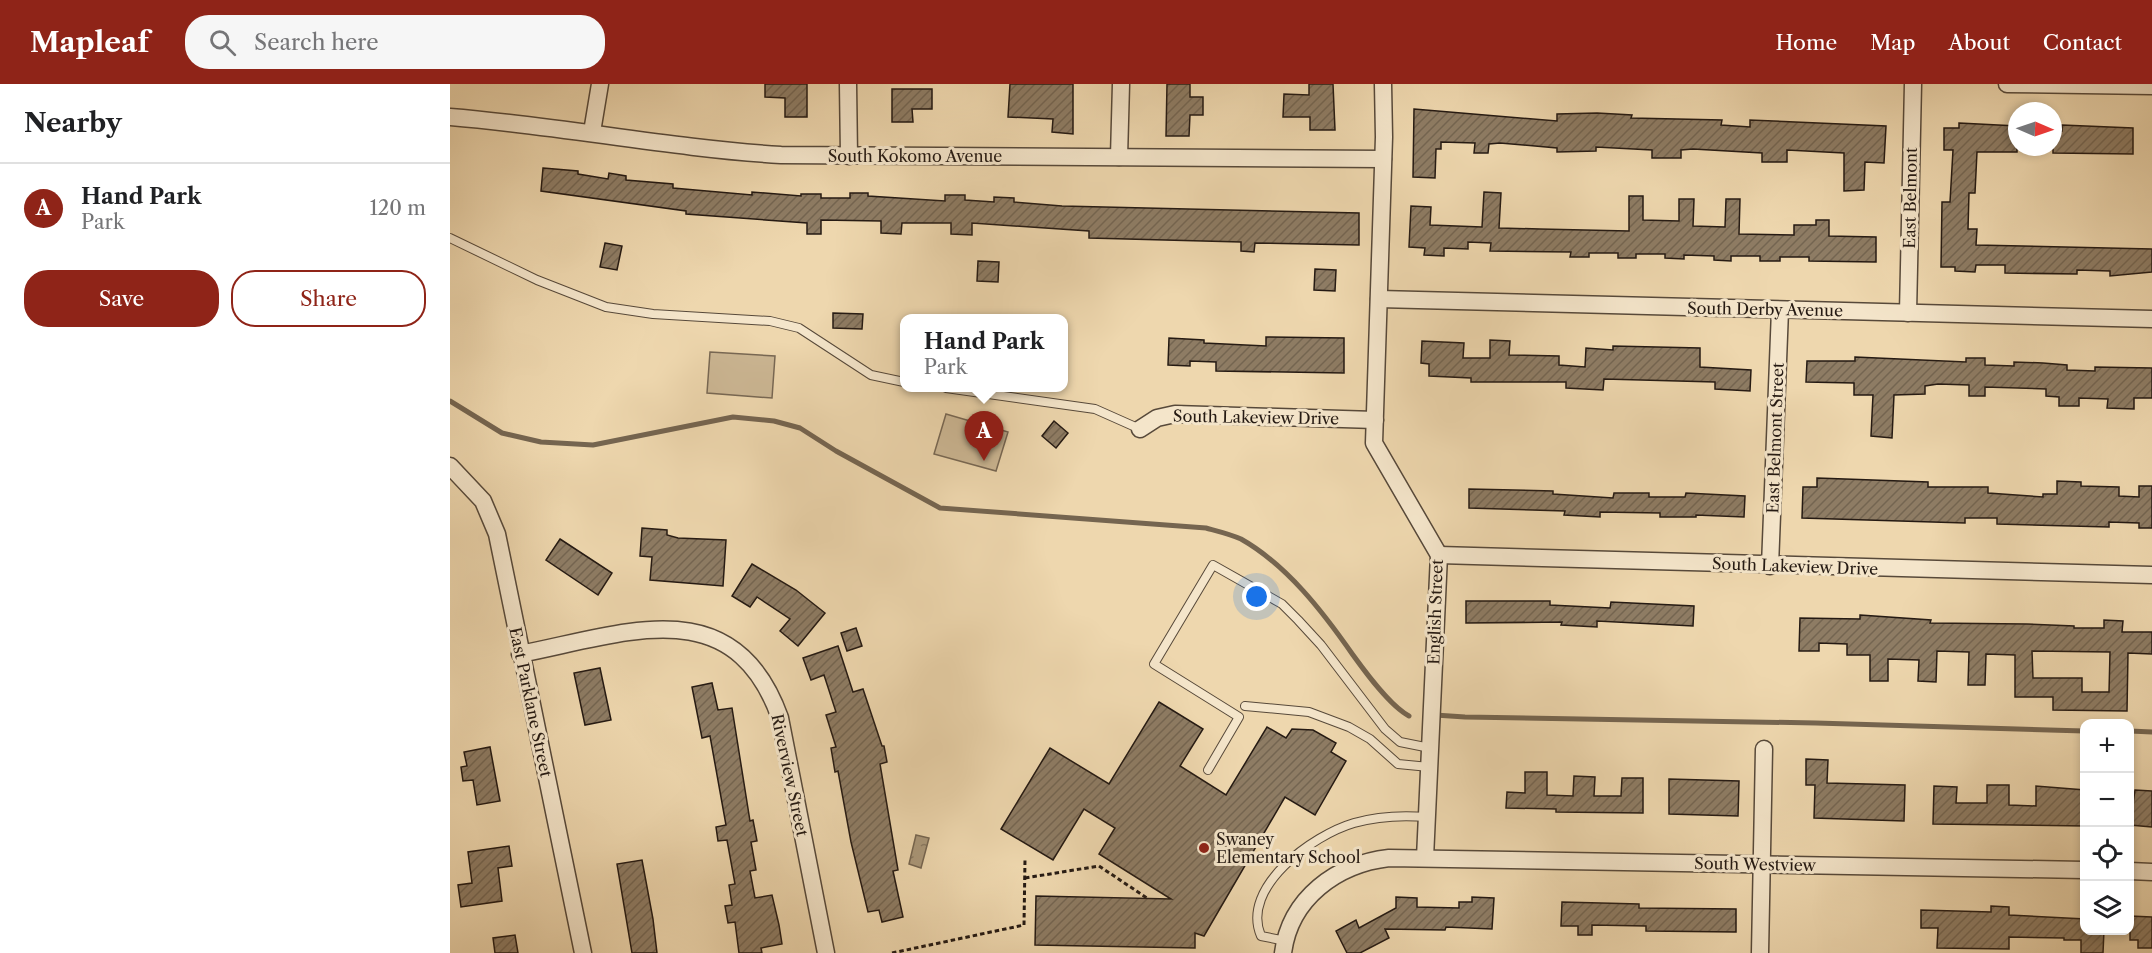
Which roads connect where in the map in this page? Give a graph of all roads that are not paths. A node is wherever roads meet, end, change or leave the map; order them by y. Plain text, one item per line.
1 (600, 84) edge
2 (848, 84) edge
3 (1121, 84) edge
4 (1383, 84) edge
5 (1913, 84) edge
6 (2007, 84) edge
7 (2152, 86) edge
8 (450, 117) edge
9 (592, 132) junction
10 (849, 156) junction
11 (1119, 158) junction
12 (1383, 159) junction
13 (450, 238) edge
14 (1378, 299) junction
15 (1780, 310) junction
16 (1908, 313) junction
17 (2152, 319) edge
18 (900, 381) edge
19 (980, 392) edge
20 (1375, 420) junction
21 (1140, 429) joint
22 (450, 466) edge
23 (1439, 555) junction
24 (1770, 566) junction
25 (2152, 575) edge
26 (520, 654) junction
27 (1245, 706) dead end
28 (1430, 748) junction
29 (1764, 749) dead end
30 (1429, 767) junction
31 (1208, 770) dead end
32 (1427, 817) junction
33 (1425, 858) junction
34 (1763, 864) junction
35 (2080, 870) edge
36 (2134, 871) edge
37 (2152, 872) edge
38 (1285, 947) edge
39 (583, 953) edge
40 (826, 953) edge
41 (1760, 953) edge

1 - 9 street
2 - 10 street
3 - 11 street
4 - 12 street, English Street
5 - 16 street, East Belmont
6 - 7 street
8 - 9 street, South Kokomo Avenue
9 - 10 street, South Kokomo Avenue
10 - 11 street, South Kokomo Avenue
11 - 12 street, South Kokomo Avenue
12 - 14 street, English Street
13 - 18 lane
14 - 15 street, South Derby Avenue
14 - 20 street, English Street
15 - 16 street, South Derby Avenue
15 - 24 street, East Belmont Street
16 - 17 street, South Derby Avenue
19 - 21 lane
20 - 21 street, South Lakeview Drive
20 - 23 street, English Street
22 - 26 street, East Parklane Street
23 - 24 street, South Lakeview Drive
23 - 28 street, English Street
24 - 25 street, South Lakeview Drive
26 - 39 street, East Parklane Street
26 - 40 street, Riverview Street
27 - 30 lane
28 - 30 street, English Street
28 - 31 lane
29 - 34 street
30 - 32 street, English Street
32 - 33 street, English Street
32 - 38 lane
33 - 34 street, South Westview
33 - 38 street
34 - 35 street, South Westview
34 - 41 street
36 - 37 street

